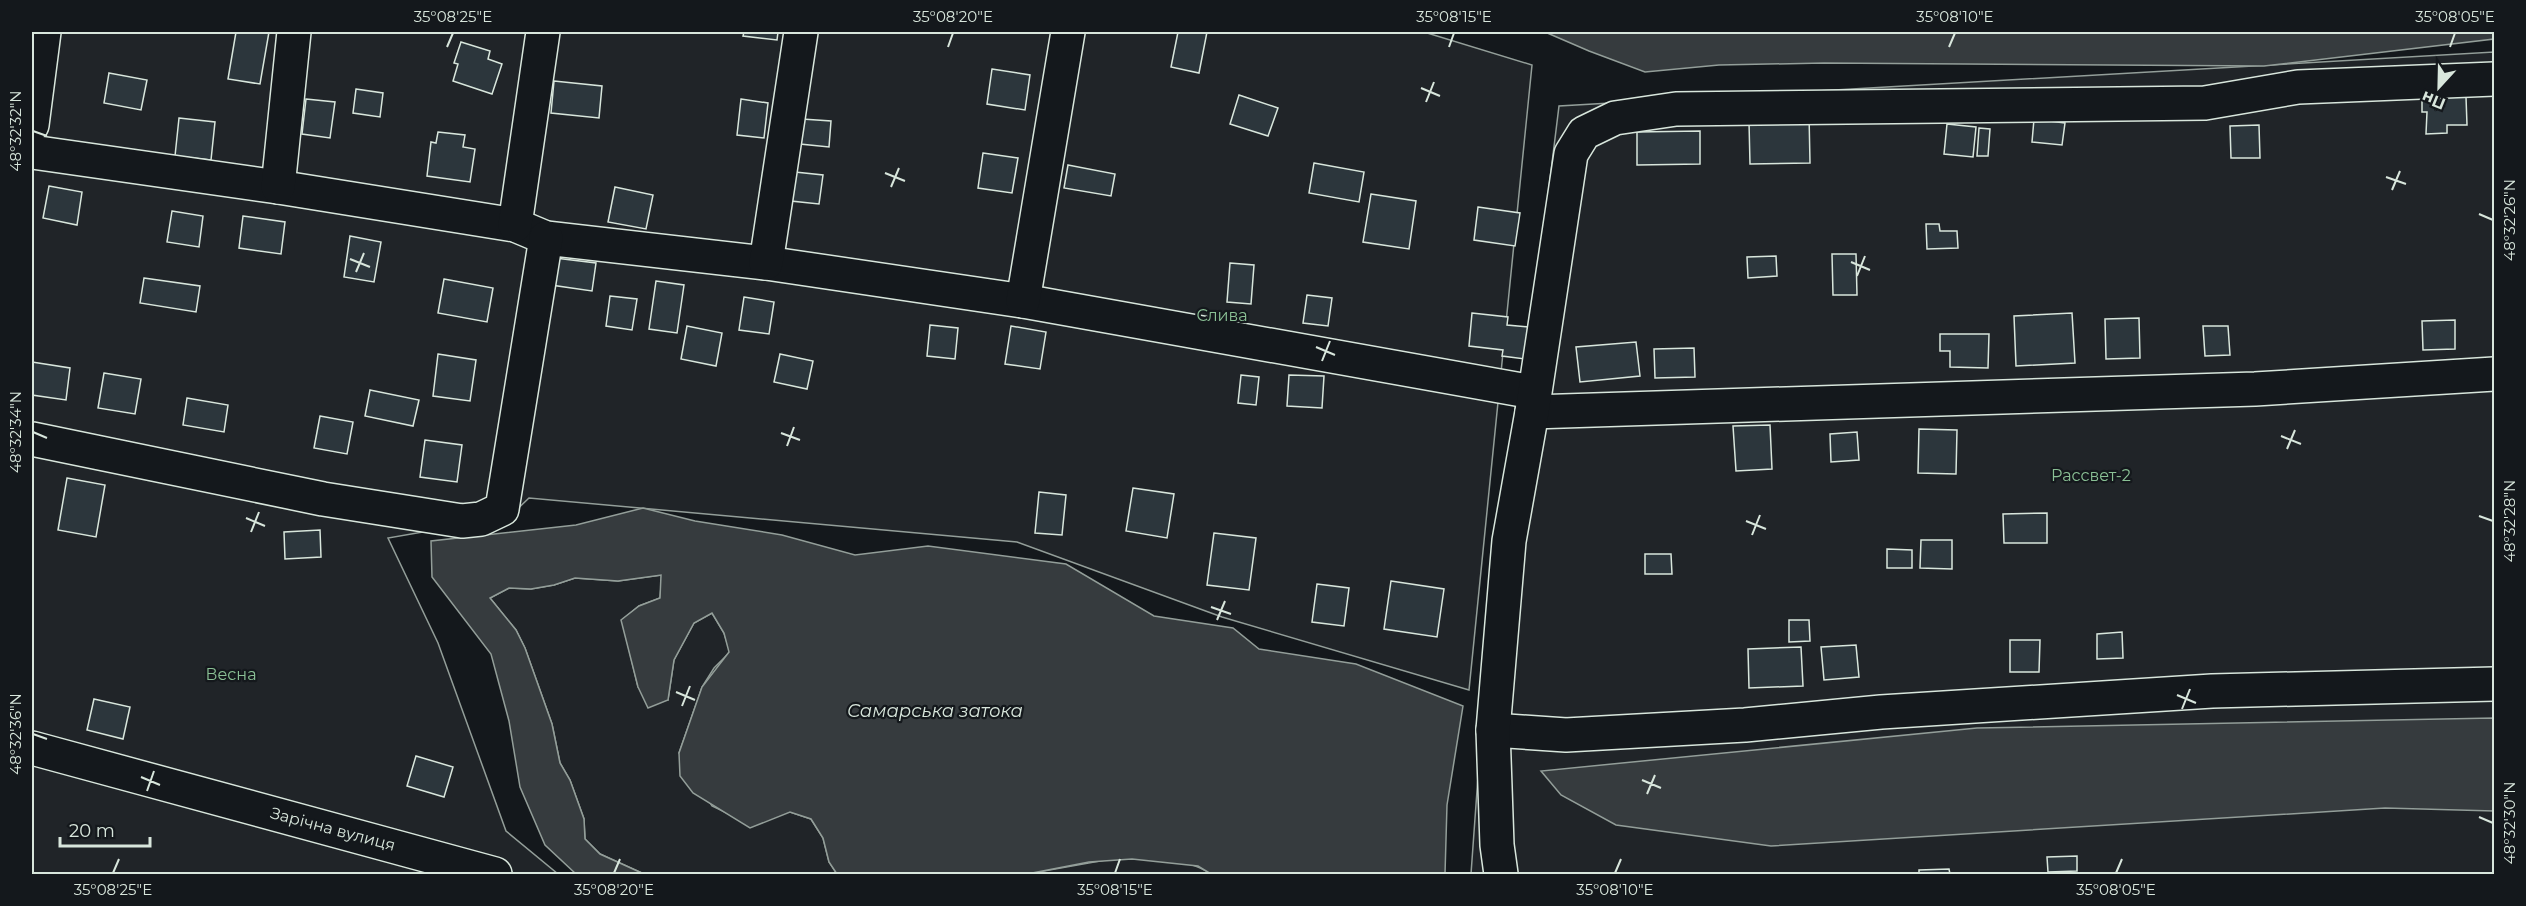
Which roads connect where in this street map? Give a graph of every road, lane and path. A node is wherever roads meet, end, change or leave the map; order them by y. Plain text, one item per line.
1 (44, 32) edge
2 (294, 32) edge
3 (543, 32) edge
4 (801, 32) edge
5 (1068, 32) edge
6 (2494, 79) edge
7 (32, 125) edge
8 (32, 152) edge
9 (278, 187) junction
10 (515, 225) junction
11 (546, 238) junction
12 (766, 263) junction
13 (1023, 301) junction
14 (2494, 374) edge
15 (1533, 402) junction
16 (32, 439) edge
17 (2494, 684) edge
18 (1493, 730) junction
19 (32, 748) edge
20 (495, 874) edge
21 (1501, 874) edge

1 - 7 lane
2 - 9 lane
3 - 10 lane
4 - 12 lane
5 - 13 lane
6 - 15 lane
8 - 9 lane
9 - 10 lane
10 - 11 lane
11 - 12 lane
11 - 16 lane
12 - 13 lane
13 - 15 lane
14 - 15 lane
15 - 18 lane
17 - 18 lane
18 - 21 lane
19 - 20 lane, Зарічна вулиця

